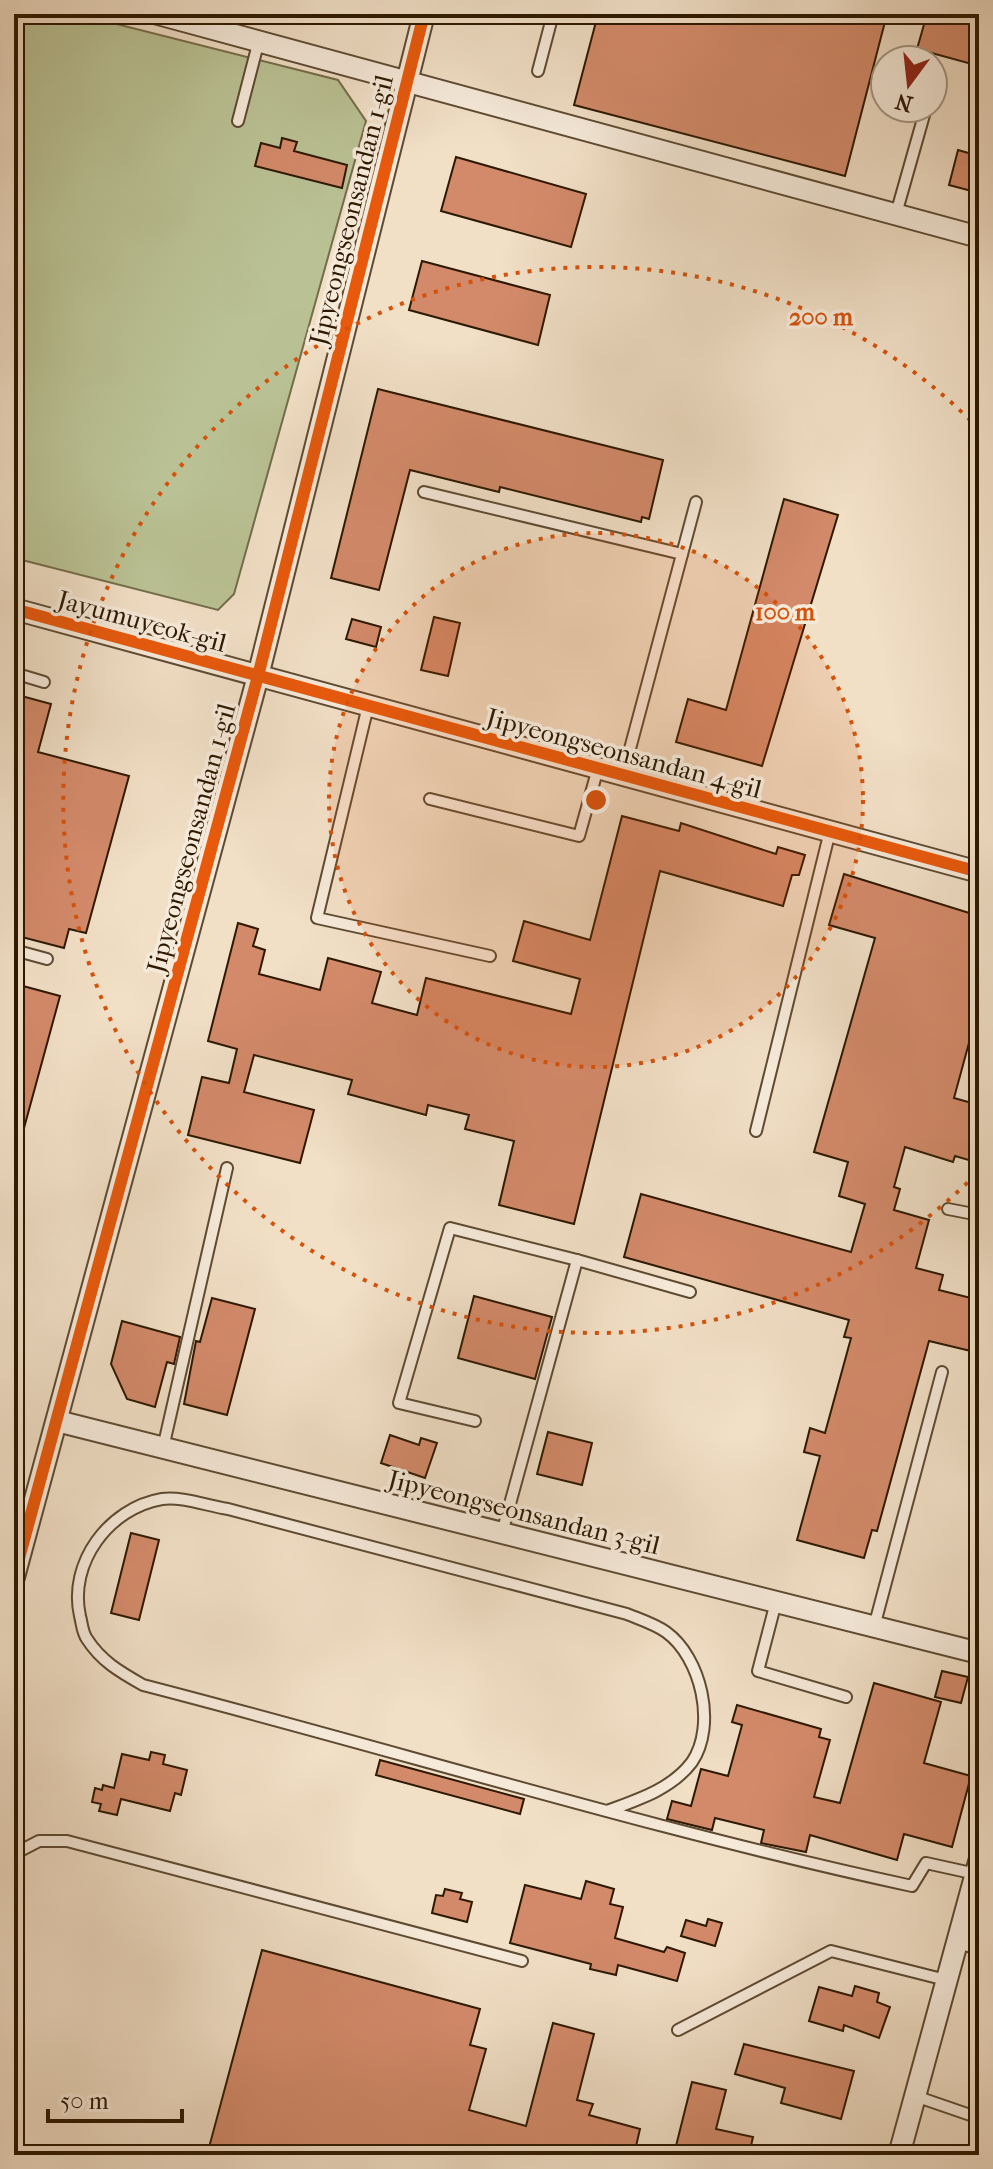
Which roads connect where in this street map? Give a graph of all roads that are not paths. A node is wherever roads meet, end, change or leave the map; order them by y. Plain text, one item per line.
1 (158, 14) edge
2 (424, 14) edge
3 (553, 14) edge
4 (258, 44) junction
5 (538, 71) dead end
6 (406, 80) junction
7 (238, 121) dead end
8 (921, 124) edge
9 (896, 214) junction
10 (979, 237) edge
11 (424, 492) dead end
12 (696, 502) dead end
13 (682, 554) junction
14 (14, 609) edge
15 (14, 673) edge
16 (258, 676) junction
17 (44, 682) dead end
18 (368, 706) junction
19 (598, 768) junction
20 (623, 775) junction
21 (430, 799) dead end
22 (830, 831) junction
23 (979, 872) edge
24 (14, 950) edge
25 (490, 956) dead end
26 (47, 959) dead end
27 (756, 1131) dead end
28 (227, 1168) dead end
29 (948, 1209) dead end
30 (979, 1215) edge
31 (577, 1260) junction
32 (690, 1292) dead end
33 (942, 1372) dead end
34 (57, 1421) junction
35 (475, 1421) dead end
36 (163, 1448) junction
37 (502, 1533) junction
38 (14, 1577) edge
39 (776, 1602) junction
40 (874, 1627) junction
41 (979, 1653) edge
42 (846, 1697) dead end
43 (607, 1811) junction
44 (14, 1854) edge
45 (977, 1868) edge
46 (957, 1943) junction
47 (979, 1949) edge
48 (522, 1961) dead end
49 (946, 1980) junction
50 (678, 2030) dead end
51 (915, 2096) junction
52 (979, 2118) edge
53 (899, 2155) edge

1 - 4 street, Jipyeongseonsandan 1-gil
2 - 6 street, Jipyeongseonsandan 1-gil
3 - 5 lane
4 - 6 street, Jipyeongseonsandan 1-gil
4 - 7 lane
6 - 9 street, Jipyeongseonsandan 1-gil
6 - 16 street, Jipyeongseonsandan 1-gil
8 - 9 lane
9 - 10 street, Jipyeongseonsandan 1-gil
11 - 13 lane
12 - 13 lane
13 - 20 lane
14 - 16 street, Jayumuyeok-gil
15 - 17 lane
16 - 18 street, Jipyeongseonsandan 4-gil
16 - 34 street, Jipyeongseonsandan 1-gil
18 - 19 street, Jipyeongseonsandan 4-gil
18 - 25 lane
19 - 20 street, Jipyeongseonsandan 4-gil
19 - 21 lane
20 - 22 street, Jipyeongseonsandan 4-gil
22 - 23 street, Jipyeongseonsandan 4-gil
22 - 27 lane
24 - 26 lane
28 - 36 lane
29 - 30 lane
31 - 32 lane
31 - 35 lane
31 - 37 lane
33 - 40 lane
34 - 36 street, Jipyeongseonsandan 3-gil
34 - 38 street, Jipyeongseonsandan 1-gil
36 - 37 street, Jipyeongseonsandan 3-gil
37 - 39 street, Jipyeongseonsandan 3-gil
39 - 40 street, Jipyeongseonsandan 3-gil
39 - 42 lane
40 - 41 street, Jipyeongseonsandan 3-gil
43 - 43 lane
43 - 45 lane
44 - 48 lane
45 - 46 street
46 - 47 lane
46 - 49 street
49 - 50 lane
49 - 51 street
51 - 52 lane
51 - 53 street

